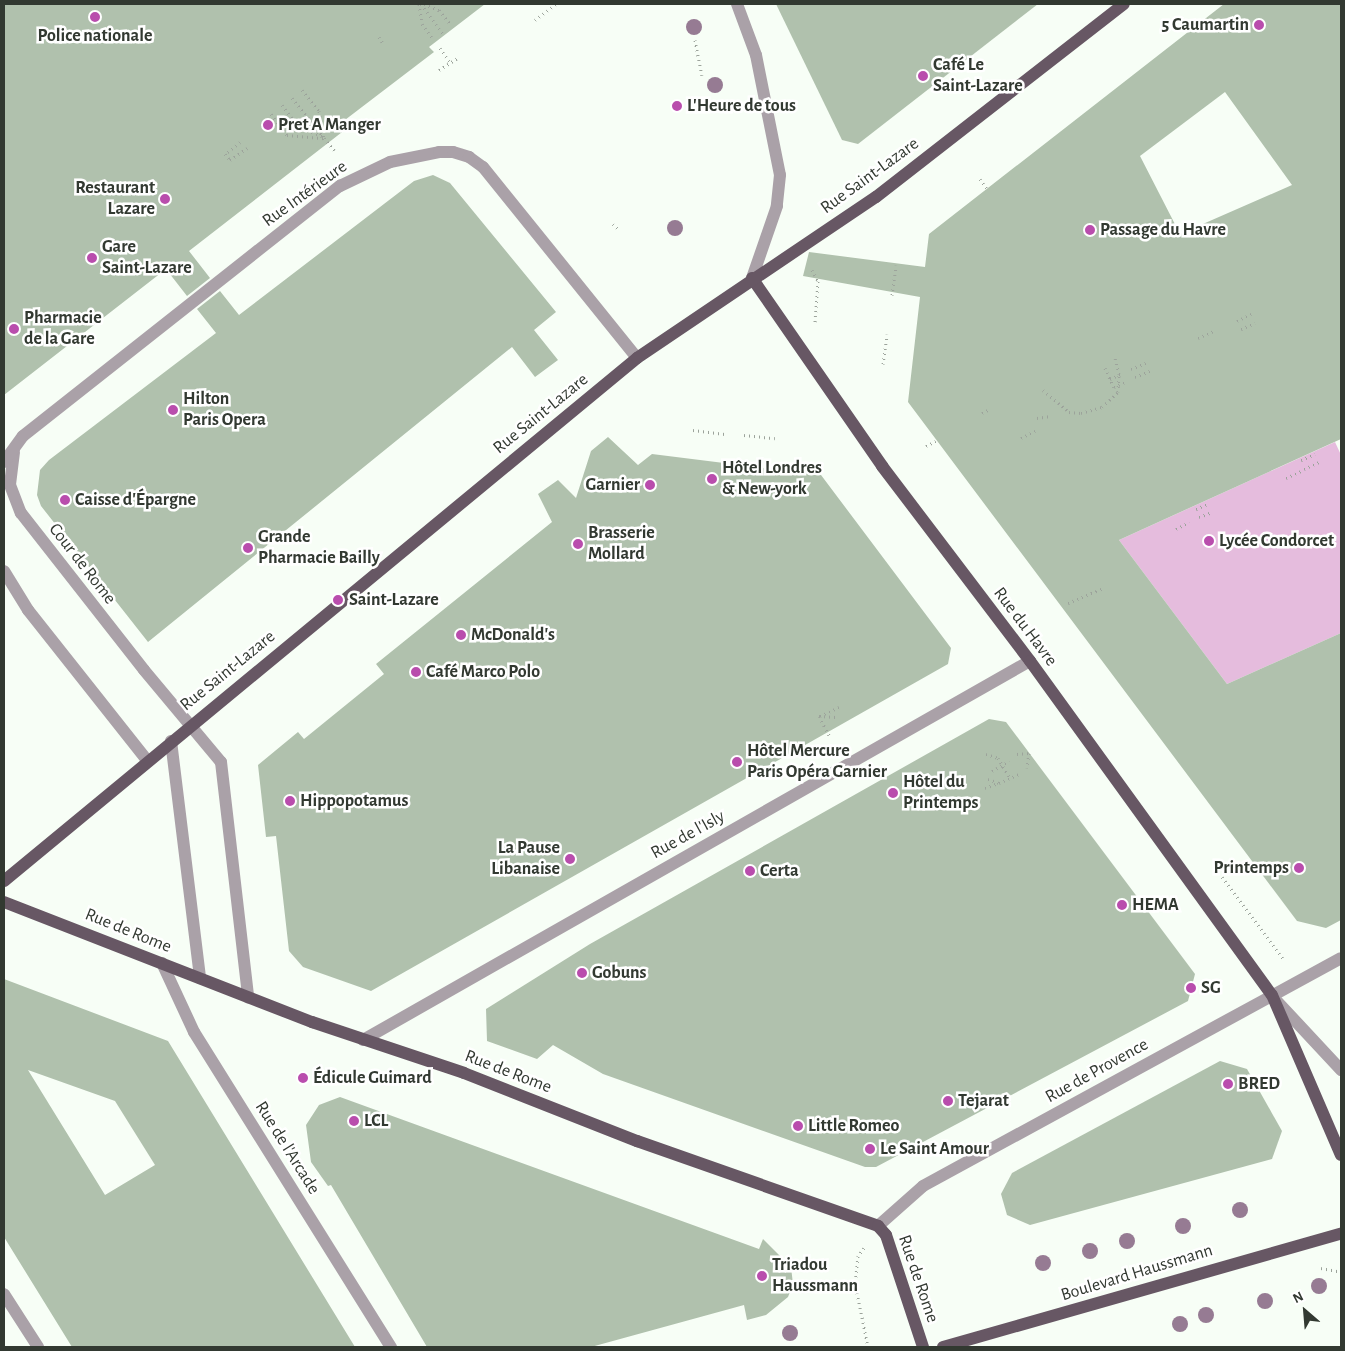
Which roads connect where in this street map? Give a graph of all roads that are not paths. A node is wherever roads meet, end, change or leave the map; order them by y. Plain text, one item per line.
1 (737, 4) edge
2 (1124, 4) edge
3 (752, 278) junction
4 (637, 358) junction
5 (23, 436) junction
6 (4, 462) edge
7 (4, 571) edge
8 (1030, 661) junction
9 (189, 726) junction
10 (171, 741) junction
11 (147, 760) junction
12 (4, 881) edge
13 (4, 902) edge
14 (1341, 958) edge
15 (162, 963) junction
16 (200, 978) junction
17 (1272, 995) junction
18 (248, 997) junction
19 (363, 1040) junction
20 (1341, 1070) edge
21 (1341, 1155) edge
22 (878, 1226) junction
23 (1341, 1234) edge
24 (4, 1294) edge
25 (38, 1347) edge
26 (391, 1347) edge
27 (923, 1347) edge
28 (942, 1347) edge

1 - 3 street
2 - 3 main road, Rue Saint-Lazare
3 - 4 main road, Rue Saint-Lazare
3 - 8 main road, Rue du Havre
4 - 5 street, Rue Intérieure
4 - 9 main road, Rue Saint-Lazare
5 - 6 street
5 - 9 street, Cour de Rome
7 - 11 street
8 - 17 main road, Rue du Havre
8 - 19 street, Rue de l'Isly
9 - 10 main road, Rue Saint-Lazare
9 - 18 street, Cour de Rome
10 - 11 main road, Rue Saint-Lazare
10 - 16 street
11 - 12 main road, Rue Saint-Lazare
13 - 15 main road, Rue de Rome
14 - 17 street, Rue de Provence
15 - 16 main road, Rue de Rome
15 - 26 street, Rue de l'Arcade
16 - 18 main road, Rue de Rome
17 - 20 street, Rue du Havre
17 - 21 main road, Rue du Havre
17 - 22 street, Rue de Provence
18 - 19 main road, Rue de Rome
19 - 22 main road, Rue de Rome
22 - 27 main road, Rue de Rome
23 - 28 main road, Boulevard Haussmann
24 - 25 street

